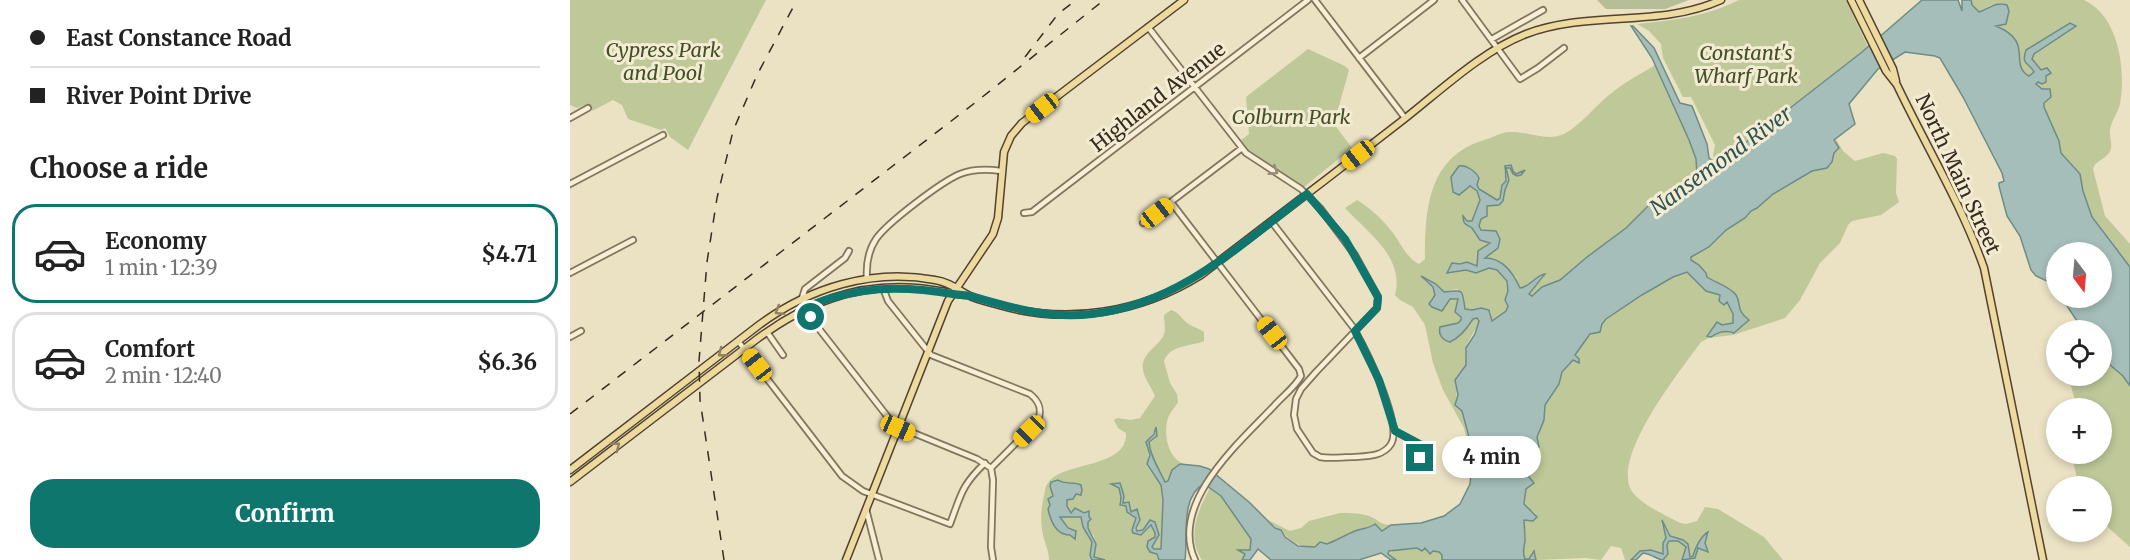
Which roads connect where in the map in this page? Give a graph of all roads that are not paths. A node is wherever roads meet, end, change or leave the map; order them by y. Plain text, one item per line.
1 (1184, 0) edge
2 (1308, 0) edge
3 (1315, 0) edge
4 (1434, 0) edge
5 (1462, 0) edge
6 (1721, 0) edge
7 (1851, 0) edge
8 (1859, 0) edge
9 (1543, 10) dead end
10 (1148, 27) junction
11 (1873, 37) junction
12 (1492, 39) junction
13 (1498, 48) junction
14 (1564, 48) dead end
15 (1359, 58) junction
16 (1195, 87) junction
17 (588, 108) dead end
18 (570, 118) edge
19 (1406, 118) junction
20 (663, 135) dead end
21 (1242, 148) junction
22 (1001, 171) junction
23 (570, 184) edge
24 (1307, 194) junction
25 (1171, 202) junction
26 (1024, 213) dead end
27 (1271, 221) junction
28 (1143, 224) dead end
29 (633, 240) dead end
30 (849, 251) dead end
31 (1217, 263) junction
32 (570, 273) edge
33 (867, 279) junction
34 (956, 287) junction
35 (883, 288) junction
36 (952, 294) junction
37 (969, 295) junction
38 (802, 298) junction
39 (806, 307) junction
40 (1354, 329) junction
41 (581, 331) dead end
42 (766, 332) junction
43 (570, 337) edge
44 (738, 341) junction
45 (744, 349) junction
46 (927, 352) junction
47 (783, 355) dead end
48 (898, 428) junction
49 (1395, 431) junction
50 (1420, 458) dead end
51 (985, 463) junction
52 (991, 468) junction
53 (570, 470) edge
54 (570, 482) edge
55 (872, 494) junction
56 (866, 509) junction
57 (2042, 559) edge
58 (846, 560) edge
59 (879, 560) edge
60 (993, 560) edge
61 (1195, 560) edge

1 - 10 main road
2 - 16 street, Highland Avenue
3 - 15 street
4 - 15 street
5 - 12 street
6 - 13 main road
7 - 11 main road, North Main Street
8 - 11 main road, North Main Street
9 - 12 street
10 - 16 street
10 - 22 main road
11 - 57 main road, North Main Street
12 - 13 street
13 - 14 street
13 - 19 main road
15 - 19 street
16 - 21 street
16 - 26 street, Highland Avenue
17 - 18 street
19 - 24 main road
20 - 23 street
21 -> 24 street
21 - 25 street
22 - 33 street
22 - 34 main road
24 - 27 main road
24 - 40 street
25 - 28 street
25 - 31 street
27 - 31 main road
27 - 40 street
29 - 32 street
30 - 38 street
31 - 37 main road
31 - 61 street
33 - 34 main road
33 - 38 main road
34 - 36 main road
34 - 37 main road
35 - 36 main road
35 - 39 main road
35 - 46 street
36 - 37 main road
36 - 46 main road
38 - 39 street
38 -> 44 main road
39 - 42 main road
39 - 48 street
40 - 49 street
40 - 49 street
41 - 43 street
42 - 45 main road
42 - 47 street
44 - 45 street
44 -> 53 main road
54 -> 45 main road
45 - 55 street
46 - 48 main road
46 - 52 street
48 - 51 street
48 - 55 main road
49 - 50 street
51 - 52 street
51 - 55 street
52 - 60 street
55 - 56 main road
56 - 58 main road
56 - 59 street

